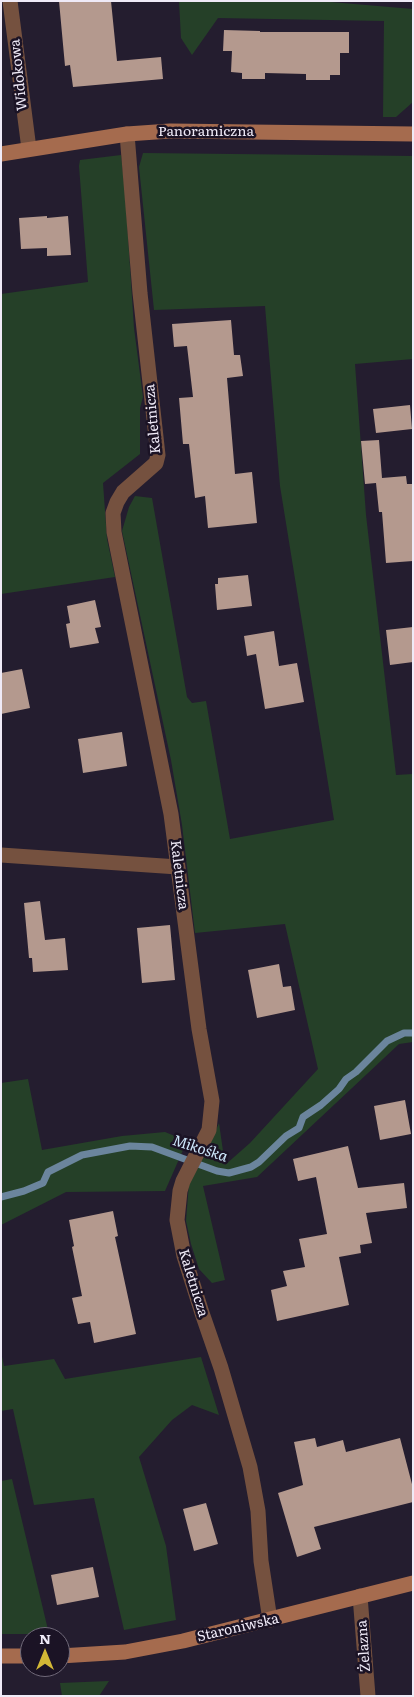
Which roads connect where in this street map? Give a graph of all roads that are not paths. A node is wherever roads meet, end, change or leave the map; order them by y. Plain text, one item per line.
1 (10, 1) edge
2 (127, 134) junction
3 (413, 134) edge
4 (29, 149) junction
5 (1, 154) edge
6 (1, 855) edge
7 (178, 867) junction
8 (413, 1584) edge
9 (360, 1596) junction
10 (270, 1620) junction
11 (70, 1655) edge
12 (1, 1656) edge
13 (20, 1656) edge
14 (368, 1696) edge

1 - 4 street, Widokowa
2 - 3 street, Panoramiczna
2 - 4 street, Panoramiczna
2 - 7 street, Kaletnicza
4 - 5 street, Panoramiczna
6 - 7 street
7 - 10 street, Kaletnicza
8 - 9 street, Staroniwska
9 - 10 street, Staroniwska
9 - 14 street, Żelazna
10 - 11 street, Staroniwska
12 - 13 street

